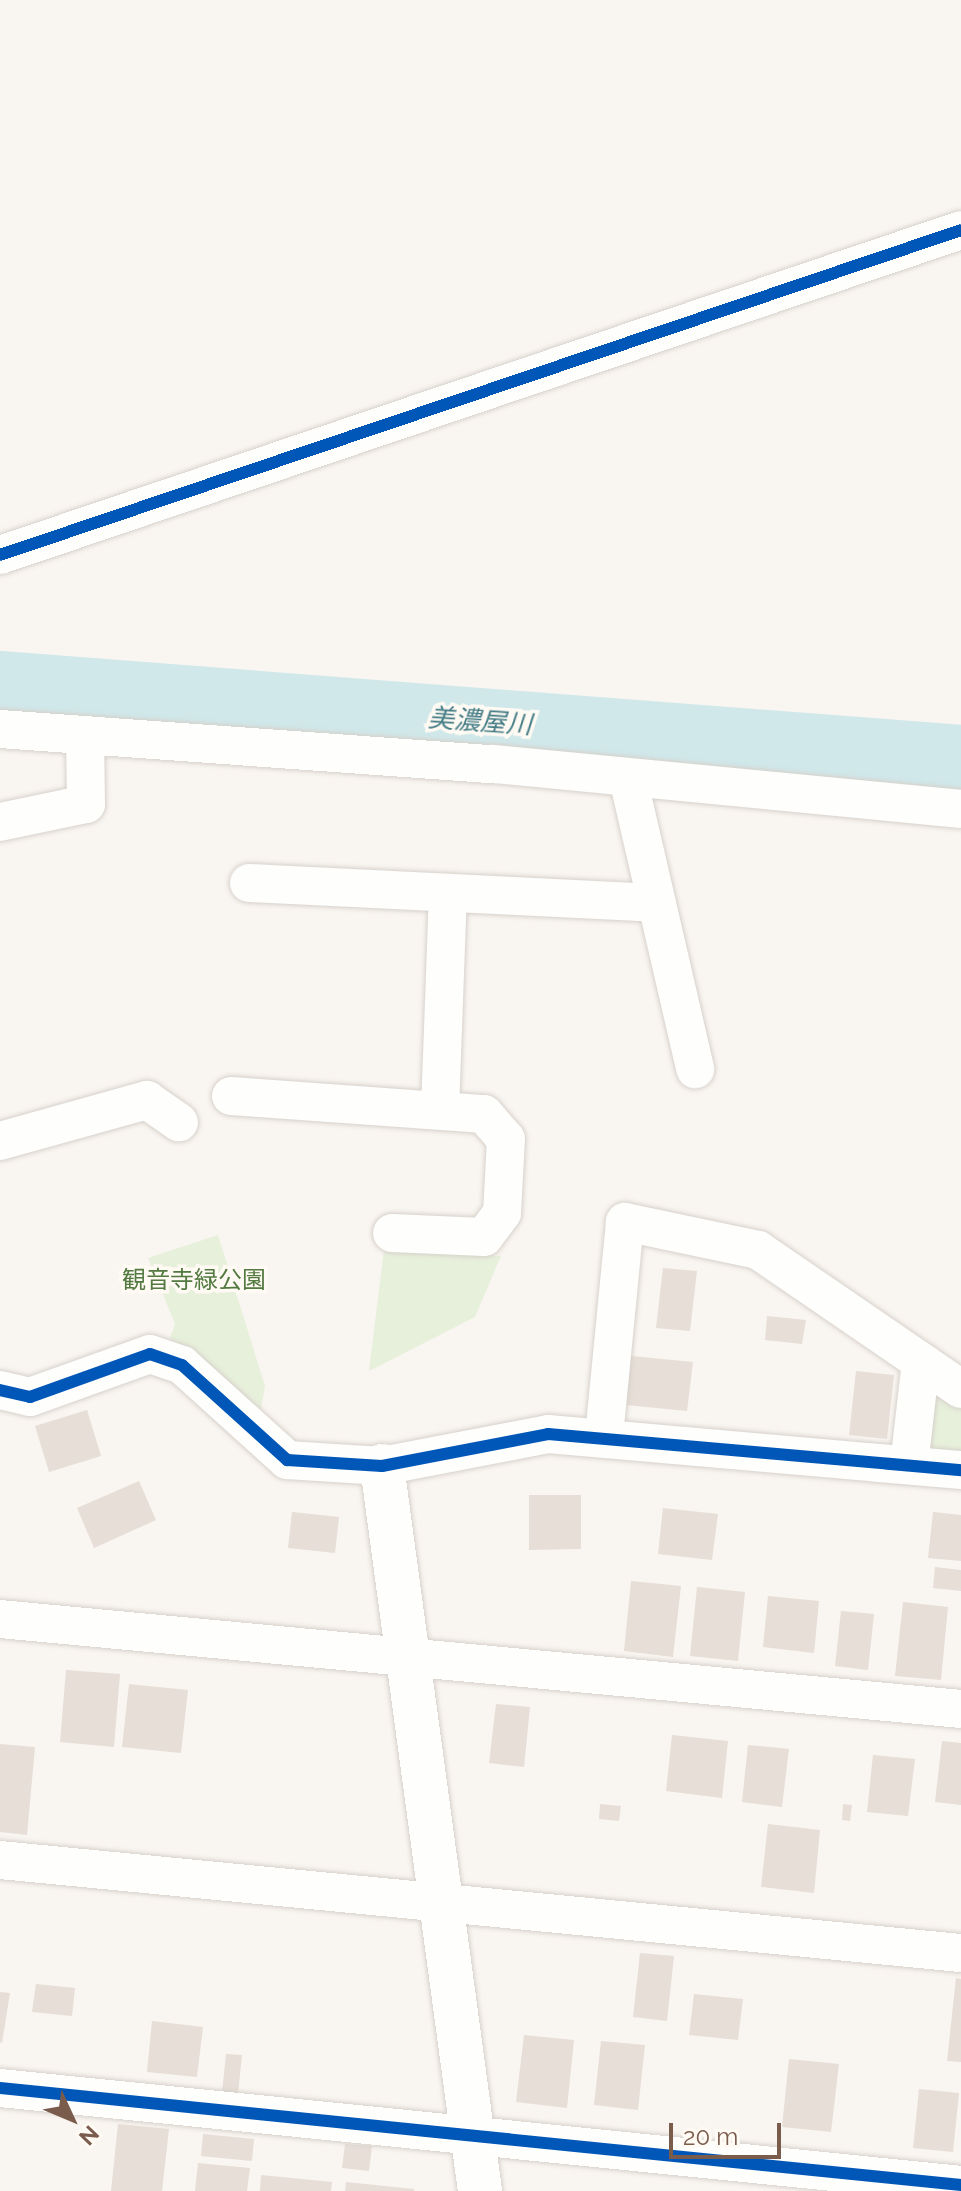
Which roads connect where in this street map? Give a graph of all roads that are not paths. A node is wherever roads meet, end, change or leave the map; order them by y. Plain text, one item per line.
1 (961, 230) edge
2 (0, 555) edge
3 (0, 729) edge
4 (85, 735) junction
5 (628, 778) junction
6 (961, 809) edge
7 (0, 822) edge
8 (249, 883) dead end
9 (448, 893) junction
10 (657, 903) junction
11 (695, 1069) dead end
12 (231, 1096) dead end
13 (440, 1110) junction
14 (179, 1122) dead end
15 (0, 1141) edge
16 (392, 1233) dead end
17 (921, 1362) junction
18 (961, 1389) edge
19 (0, 1390) edge
20 (604, 1436) junction
21 (909, 1465) junction
22 (382, 1466) junction
23 (961, 1470) edge
24 (0, 1619) edge
25 (406, 1658) junction
26 (961, 1709) edge
27 (0, 1860) edge
28 (440, 1902) junction
29 (961, 1953) edge
30 (0, 2088) edge
31 (474, 2134) junction
32 (961, 2185) edge
33 (480, 2191) edge

1 - 2 street
3 - 4 street
4 - 5 street
4 - 7 street
5 - 6 street
5 - 10 street
8 - 9 street
9 - 10 street
9 - 13 street
10 - 11 street
12 - 13 street
13 - 16 street
14 - 15 street
17 - 18 street
17 - 20 street
17 - 21 street
19 - 22 street
20 - 21 street
20 - 22 street
21 - 23 street
22 - 25 street
24 - 25 street
25 - 26 street
25 - 28 street
27 - 28 street
28 - 29 street
28 - 31 street
30 - 31 street
31 - 32 street
31 - 33 street

